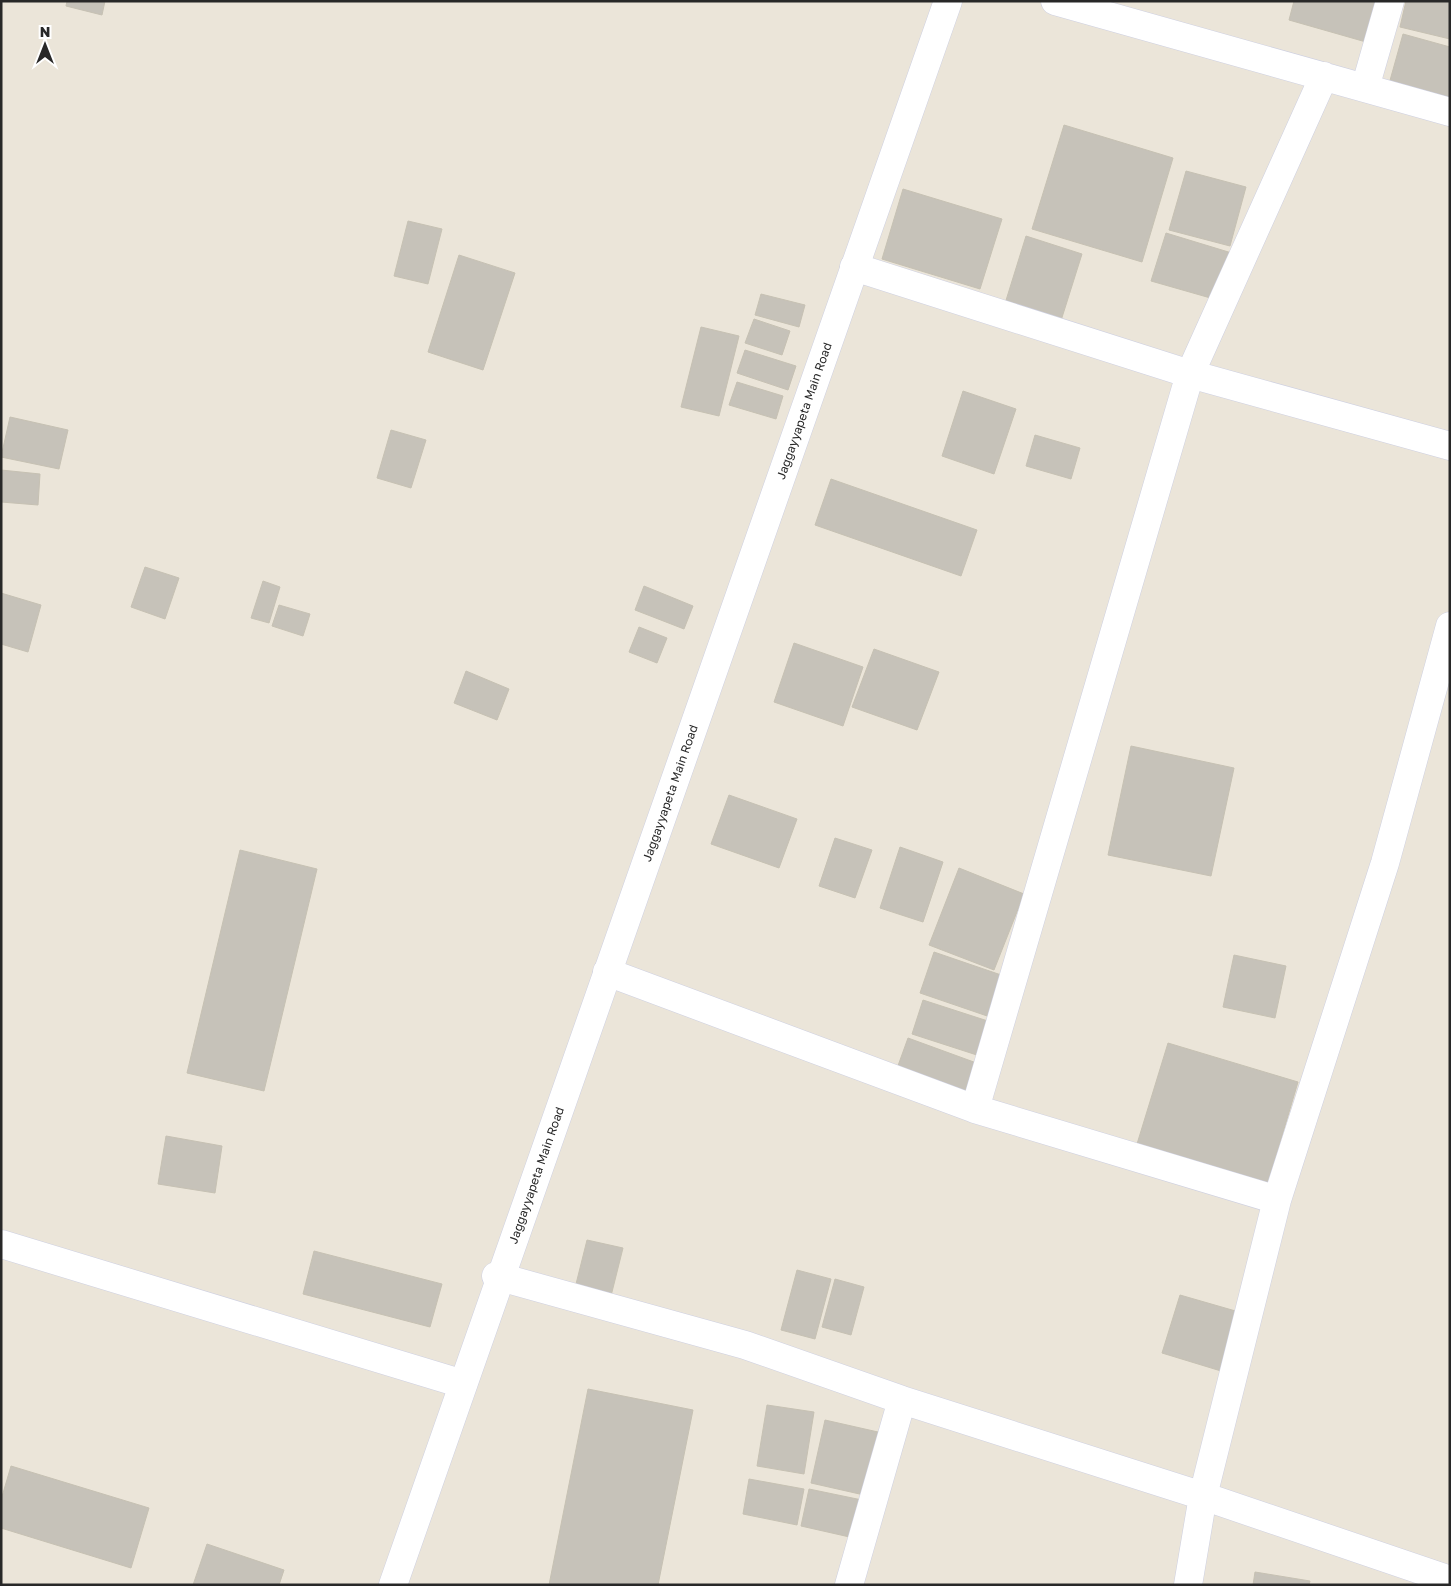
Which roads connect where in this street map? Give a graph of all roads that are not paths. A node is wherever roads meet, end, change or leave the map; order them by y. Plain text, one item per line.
1 (948, 1) edge
2 (1055, 1) edge
3 (1390, 1) edge
4 (1324, 76) junction
5 (1365, 88) junction
6 (1450, 112) edge
7 (854, 267) junction
8 (1190, 374) junction
9 (1450, 446) edge
10 (1450, 626) edge
11 (607, 972) junction
12 (975, 1109) junction
13 (1277, 1200) junction
14 (1, 1244) edge
15 (499, 1276) junction
16 (463, 1384) junction
17 (902, 1400) junction
18 (1203, 1496) junction
19 (1450, 1580) edge
20 (393, 1585) edge
21 (849, 1585) edge
22 (1188, 1585) edge

1 - 7 street, Jaggayyapeta Main Road
2 - 4 street
3 - 5 street
4 - 5 street
4 - 8 street
5 - 6 street
7 - 8 street
7 - 11 street, Jaggayyapeta Main Road
8 - 9 street
8 - 12 street
10 - 13 street
11 - 12 street
11 - 15 street, Jaggayyapeta Main Road
12 - 13 street
13 - 18 street
14 - 16 street
15 - 16 street, Jaggayyapeta Main Road
15 - 17 street
16 - 20 street, Jaggayyapeta Main Road
17 - 18 street
17 - 21 street
18 - 19 street
18 - 22 street

